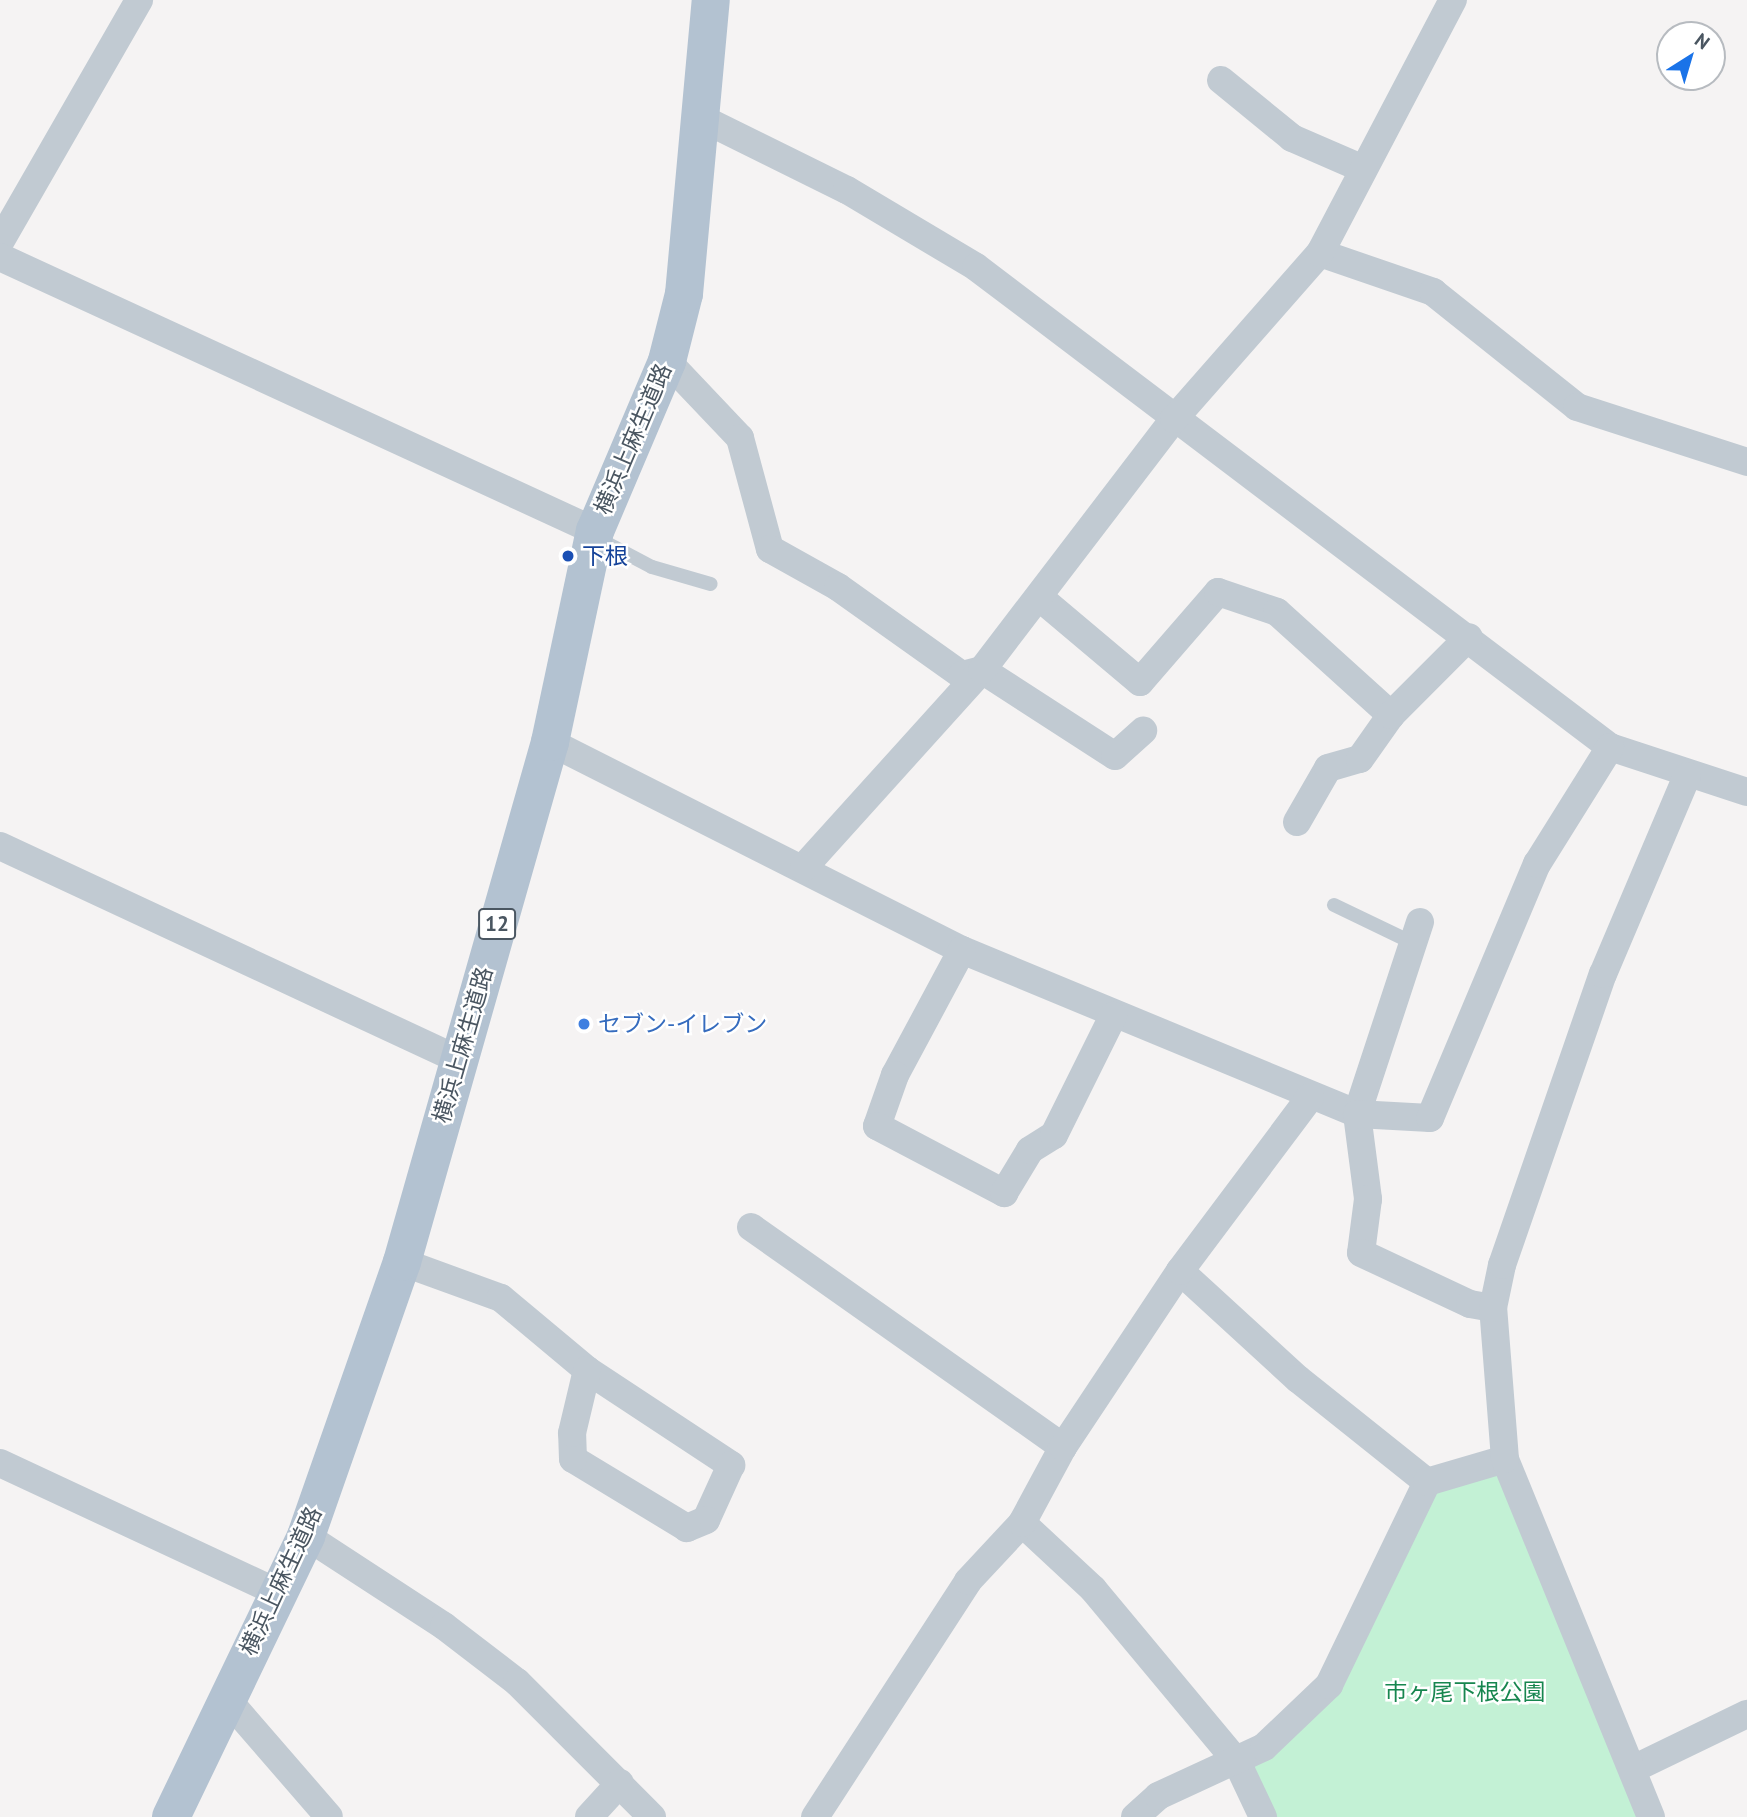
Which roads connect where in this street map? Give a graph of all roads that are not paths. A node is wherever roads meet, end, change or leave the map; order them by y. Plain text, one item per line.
1 (139, 0) edge
2 (711, 0) edge
3 (1453, 0) edge
4 (1221, 80) dead end
5 (699, 117) junction
6 (1361, 168) junction
7 (0, 242) edge
8 (1320, 253) junction
9 (0, 257) edge
10 (667, 361) junction
11 (1174, 419) junction
12 (1747, 462) edge
13 (594, 534) junction
14 (711, 584) dead end
15 (1039, 597) junction
16 (1469, 637) junction
17 (982, 670) junction
18 (1391, 715) junction
19 (1143, 731) dead end
20 (550, 743) junction
21 (1610, 747) junction
22 (1687, 776) junction
23 (1747, 792) edge
24 (1297, 822) dead end
25 (0, 846) edge
26 (804, 867) junction
27 (1334, 905) dead end
28 (1417, 933) joint
29 (962, 950) junction
30 (1113, 1016) junction
31 (457, 1059) junction
32 (1310, 1097) junction
33 (1357, 1114) junction
34 (751, 1227) dead end
35 (402, 1262) junction
36 (1180, 1271) junction
37 (1493, 1308) junction
38 (587, 1370) junction
39 (1063, 1447) junction
40 (1505, 1459) junction
41 (0, 1463) edge
42 (1427, 1482) junction
43 (1022, 1523) junction
44 (306, 1536) junction
45 (279, 1594) junction
46 (226, 1698) junction
47 (1747, 1714) edge
48 (1237, 1762) junction
49 (1633, 1769) junction
50 (620, 1783) junction
51 (171, 1817) edge
52 (329, 1817) edge
53 (589, 1817) edge
54 (652, 1817) edge
55 (816, 1817) edge
56 (1135, 1817) edge
57 (1263, 1817) edge
58 (1651, 1817) edge

1 - 7 street
2 - 5 main road, 横浜上麻生道路 / 12
3 - 6 street
4 - 6 street
5 - 10 main road, 横浜上麻生道路 / 12
5 - 11 street
6 - 8 street
8 - 11 street
8 - 12 street
9 - 13 street
10 - 13 main road, 横浜上麻生道路 / 12
10 - 17 street
11 - 15 street
11 - 16 street
13 - 14 lane
13 - 20 main road, 横浜上麻生道路 / 12
15 - 17 street
15 - 18 street
16 - 18 street
16 - 21 street
17 - 19 street
17 - 26 street
18 - 24 street
20 - 26 street
20 - 31 main road, 横浜上麻生道路 / 12
21 - 22 street
21 - 33 street
22 - 23 street
22 - 37 street
25 - 31 street
26 - 29 street
27 - 28 lane
28 - 33 street
29 - 30 street
29 - 30 street
30 - 32 street
31 - 35 main road, 横浜上麻生道路 / 12
32 - 33 street
32 - 36 street
33 - 37 street
34 - 39 street
35 - 38 street
35 - 44 main road, 横浜上麻生道路 / 12
36 - 39 street
36 - 42 street
37 - 40 street
38 - 38 street
39 - 43 street
40 - 42 street
40 - 49 street
41 - 45 street
42 - 48 street
43 - 48 street
43 - 55 street
44 - 45 main road, 横浜上麻生道路 / 12
44 - 50 street
45 - 46 main road, 横浜上麻生道路 / 12
46 - 51 main road, 横浜上麻生道路 / 12
46 - 52 street
47 - 49 street
48 - 56 street
48 - 57 street
49 - 58 street
50 - 53 street
50 - 54 street

